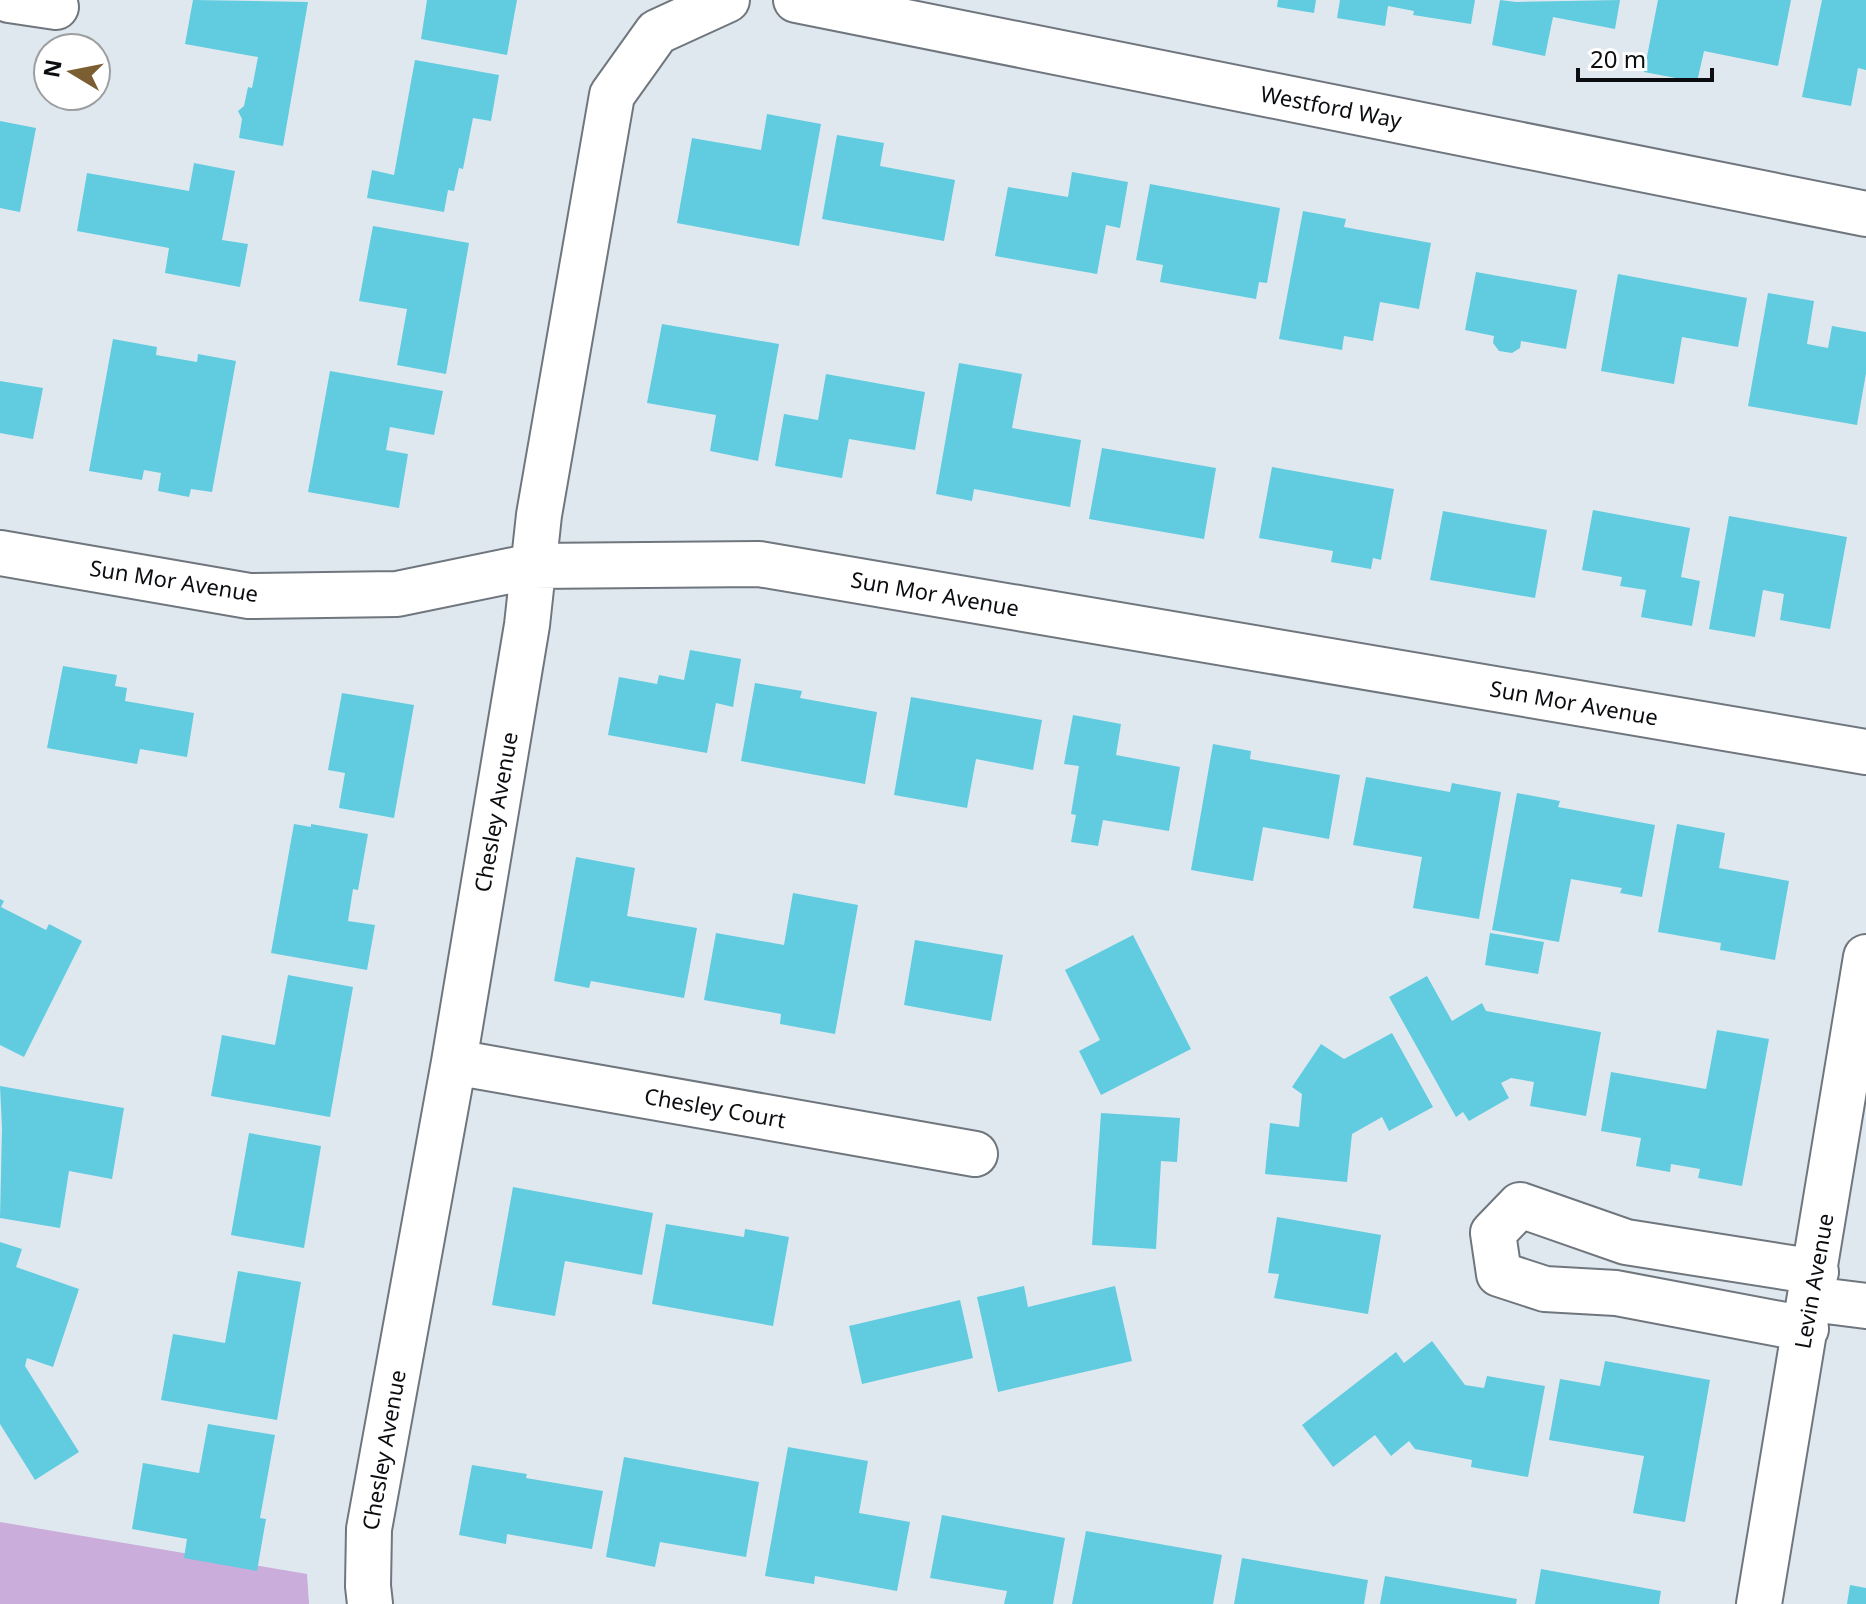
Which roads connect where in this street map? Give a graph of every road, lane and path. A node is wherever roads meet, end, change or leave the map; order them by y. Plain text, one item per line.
1 (9, 0) edge
2 (727, 0) edge
3 (796, 0) edge
4 (56, 7) dead end
5 (1866, 214) edge
6 (0, 553) edge
7 (533, 566) junction
8 (1866, 752) edge
9 (1866, 957) edge
10 (454, 1062) junction
11 (975, 1154) dead end
12 (1626, 1242) junction
13 (1616, 1293) junction
14 (1811, 1300) junction
15 (1866, 1306) edge
16 (370, 1604) edge
17 (1759, 1604) edge

1 - 4 street
2 - 7 street, Chesley Avenue
3 - 5 street, Westford Way
6 - 7 street, Sun Mor Avenue
7 - 8 street, Sun Mor Avenue
7 - 10 street, Chesley Avenue
9 - 14 street, Levin Avenue
10 - 11 street, Chesley Court
10 - 16 street, Chesley Avenue
12 - 13 street
12 - 13 street
12 - 14 street
13 - 14 street
14 - 15 street
14 - 17 street, Levin Avenue

